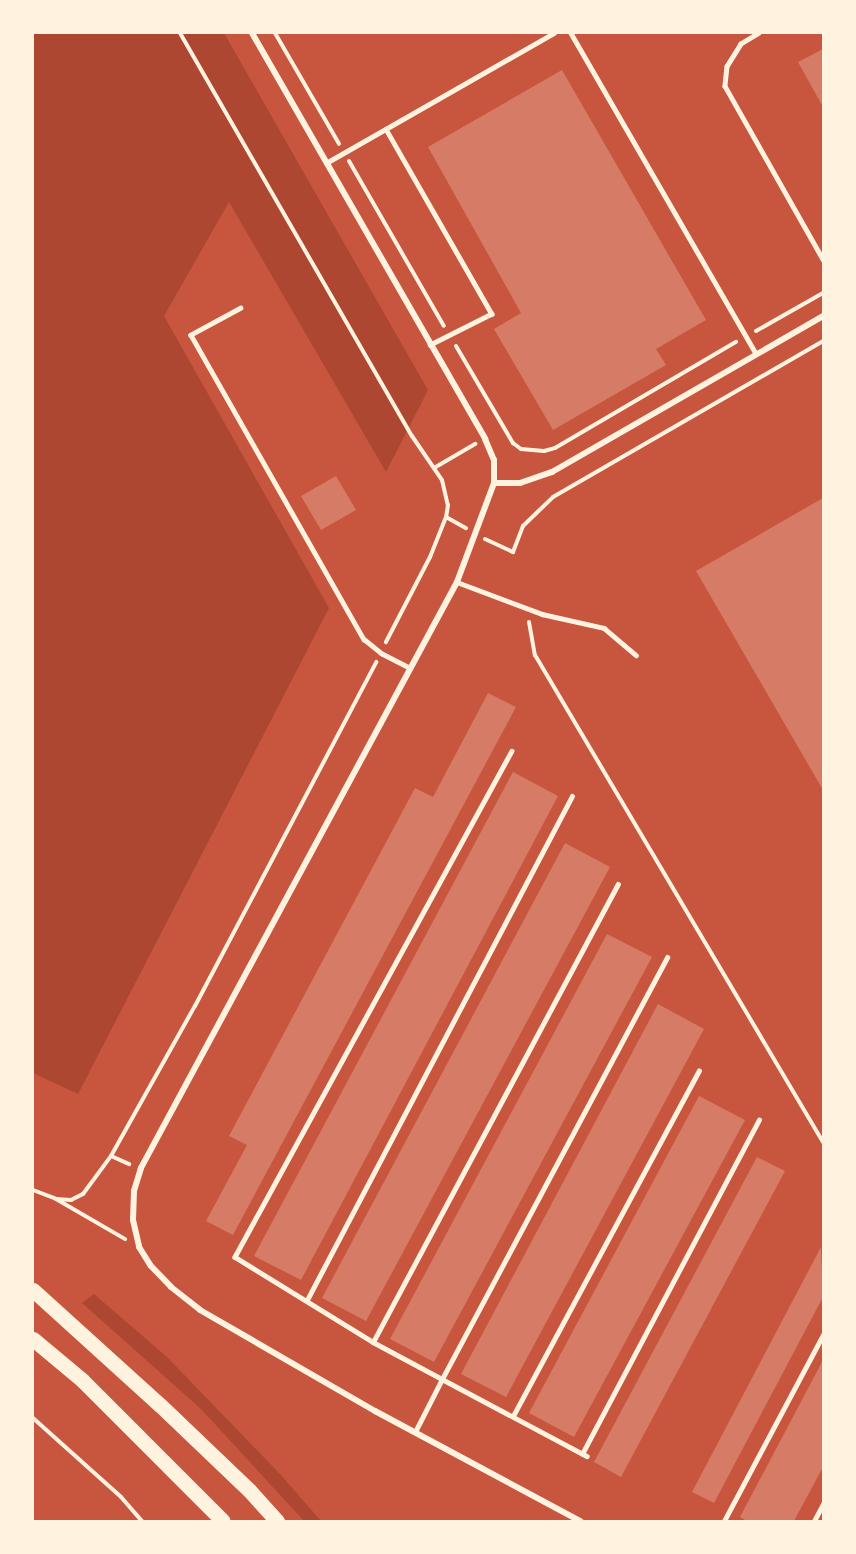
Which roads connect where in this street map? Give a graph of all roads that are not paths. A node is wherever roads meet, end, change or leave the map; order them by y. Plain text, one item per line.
1 (252, 33) edge
2 (554, 33) edge
3 (571, 33) edge
4 (759, 33) edge
5 (386, 129) junction
6 (326, 163) junction
7 (823, 259) edge
8 (242, 308) dead end
9 (823, 316) edge
10 (430, 345) junction
11 (756, 354) junction
12 (494, 483) junction
13 (457, 582) junction
14 (636, 655) dead end
15 (410, 668) junction
16 (512, 751) dead end
17 (572, 795) dead end
18 (618, 884) dead end
19 (667, 957) dead end
20 (699, 1071) dead end
21 (759, 1120) dead end
22 (33, 1290) edge
23 (306, 1300) junction
24 (823, 1335) edge
25 (33, 1339) edge
26 (373, 1342) junction
27 (442, 1378) junction
28 (513, 1416) junction
29 (415, 1432) junction
30 (823, 1504) edge
31 (223, 1521) edge
32 (277, 1521) edge
33 (580, 1521) edge
34 (724, 1521) edge
35 (814, 1521) edge

1 - 6 street
2 - 5 lane
3 - 11 lane
4 - 7 lane
5 - 6 lane
5 - 10 lane
6 - 10 street
8 - 15 lane
9 - 11 street
10 - 12 street
11 - 12 street
12 - 13 street
13 - 14 lane
13 - 15 street
15 - 29 street
16 - 23 lane
17 - 23 lane
18 - 26 lane
19 - 27 lane
20 - 28 lane
21 - 28 lane
22 - 32 highway
23 - 26 lane
24 - 34 lane
25 - 31 highway
26 - 27 lane
27 - 28 lane
27 - 29 lane
29 - 33 street
30 - 35 lane

